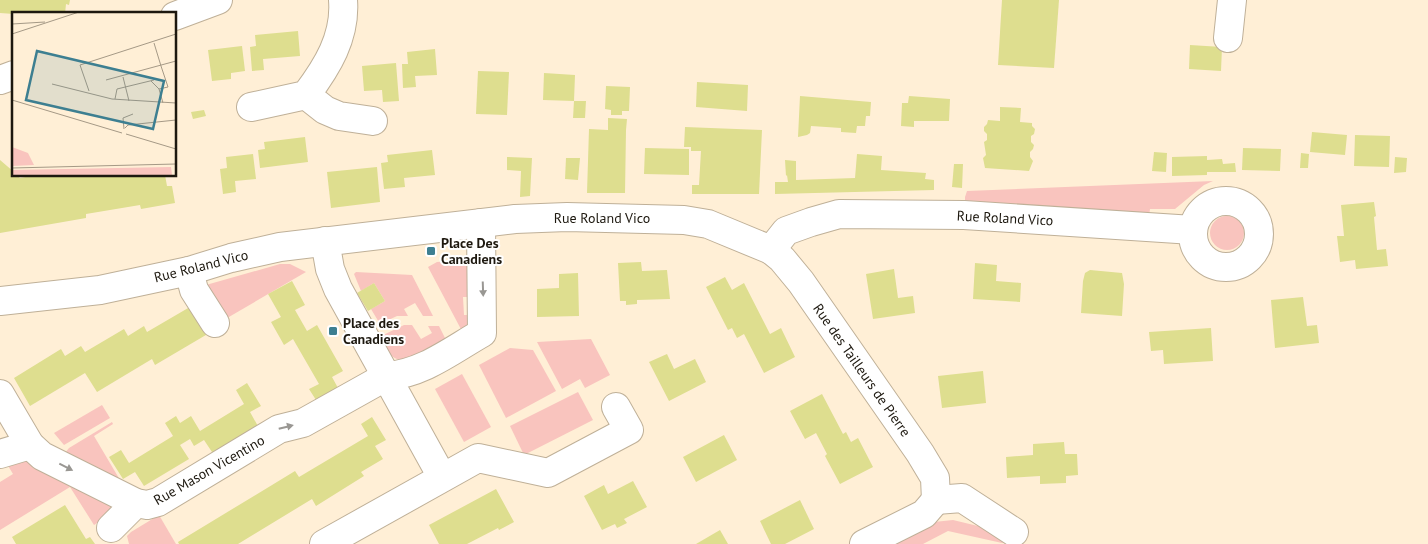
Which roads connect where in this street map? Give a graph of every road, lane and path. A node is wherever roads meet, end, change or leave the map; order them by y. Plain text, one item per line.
1 (218, 0) edge
2 (343, 0) edge
3 (1232, 0) edge
4 (176, 16) edge
5 (1228, 38) dead end
6 (12, 76) edge
7 (0, 80) edge
8 (306, 95) junction
9 (251, 107) dead end
10 (373, 121) dead end
11 (481, 223) junction
12 (1193, 230) dead end
13 (325, 241) junction
14 (771, 250) junction
15 (189, 271) junction
16 (0, 301) edge
17 (215, 323) dead end
18 (387, 376) junction
19 (0, 394) edge
20 (616, 407) dead end
21 (30, 445) junction
22 (0, 454) edge
23 (442, 477) junction
24 (936, 500) junction
25 (136, 503) junction
26 (111, 528) dead end
27 (1014, 532) dead end
28 (324, 544) edge
29 (864, 544) edge

1 - 4 street
2 - 8 street
3 - 5 street
6 - 7 street
8 - 9 street
8 - 10 street
11 - 13 street, Rue Roland Vico
11 - 14 street, Rue Roland Vico
11 -> 18 street
12 - 14 street, Rue Roland Vico
13 - 15 street, Rue Roland Vico
13 - 18 street
14 - 24 street, Rue des Tailleurs de Pierre
15 - 16 street, Rue Roland Vico
15 - 17 street
18 - 23 street
25 -> 18 street, Rue Mason Vicentino
19 - 21 street, Rue Mason Vicentino
20 - 23 street
21 - 22 street
21 -> 25 street, Rue Mason Vicentino
23 - 28 street
24 - 27 street
24 - 29 street
25 - 26 street

